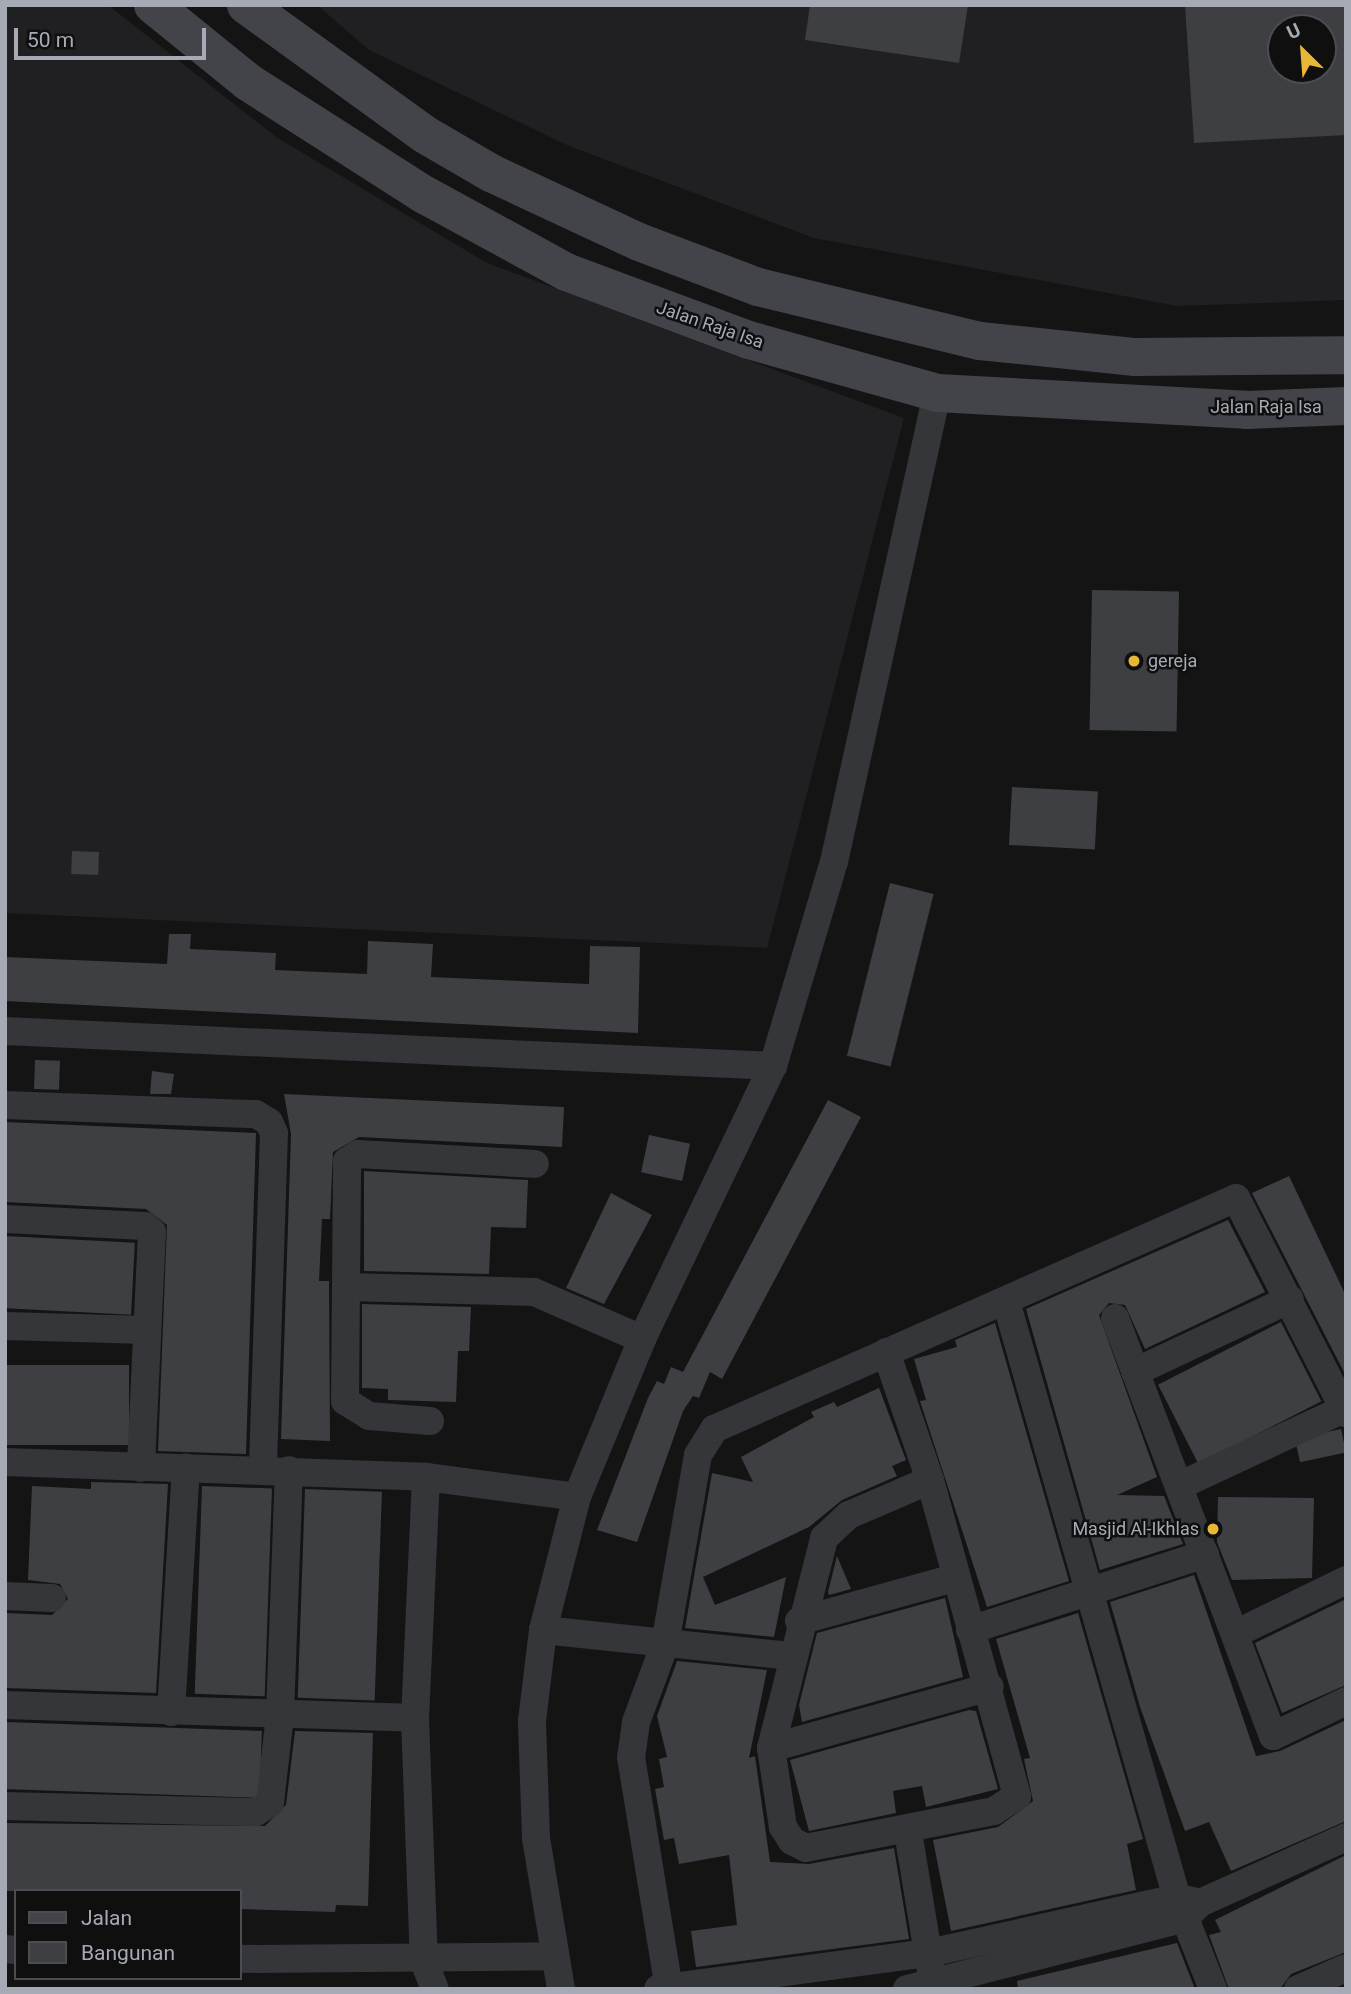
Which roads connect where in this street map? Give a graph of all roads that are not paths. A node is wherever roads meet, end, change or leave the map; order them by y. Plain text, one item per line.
1 (153, 5) edge
2 (246, 5) edge
3 (1346, 355) edge
4 (1135, 358) junction
5 (937, 393) junction
6 (1131, 405) junction
7 (1346, 406) edge
8 (5, 1031) edge
9 (773, 1066) junction
10 (5, 1105) edge
11 (535, 1164) dead end
12 (5, 1219) edge
13 (347, 1287) junction
14 (1290, 1299) junction
15 (1006, 1301) junction
16 (1115, 1318) dead end
17 (5, 1326) edge
18 (147, 1330) junction
19 (642, 1339) junction
20 (886, 1352) junction
21 (1135, 1372) junction
22 (1345, 1411) edge
23 (430, 1421) dead end
24 (5, 1462) edge
25 (186, 1467) junction
26 (141, 1468) junction
27 (276, 1469) junction
28 (426, 1477) junction
29 (930, 1480) junction
30 (1181, 1485) junction
31 (577, 1497) junction
32 (1205, 1554) junction
33 (954, 1578) junction
34 (1346, 1580) edge
35 (1094, 1592) junction
36 (5, 1596) edge
37 (52, 1598) dead end
38 (799, 1621) junction
39 (542, 1630) junction
40 (970, 1630) junction
41 (1235, 1634) junction
42 (665, 1644) junction
43 (791, 1656) junction
44 (990, 1687) junction
45 (1346, 1701) edge
46 (5, 1705) edge
47 (171, 1712) junction
48 (280, 1715) junction
49 (415, 1718) junction
50 (771, 1748) junction
51 (5, 1806) edge
52 (908, 1832) junction
53 (1346, 1837) edge
54 (1187, 1906) junction
55 (929, 1953) junction
56 (554, 1956) junction
57 (242, 1959) edge
58 (424, 1961) junction
59 (1339, 1977) edge
60 (668, 1988) edge
61 (924, 1988) edge
62 (435, 1989) edge
63 (562, 1989) edge
64 (658, 1989) edge
65 (1213, 1989) edge
66 (1298, 1989) edge

1 - 5 main road, Jalan Raja Isa
2 - 4 main road
3 - 4 main road
4 - 6 main road
5 - 6 main road, Jalan Raja Isa
5 - 9 street
6 - 7 main road, Jalan Raja Isa
8 - 9 street
9 - 19 street
10 - 27 street
11 - 13 street
12 - 18 street
13 - 19 street
13 - 23 street
14 - 15 street
14 - 21 street
14 - 22 street
15 - 20 street
15 - 35 street
16 - 21 street
17 - 18 street
18 - 26 street
19 - 31 street
20 - 29 street
20 - 42 street
21 - 30 street
22 - 30 street
24 - 26 street
25 - 26 street
25 - 27 street
25 - 47 street
27 - 28 street
27 - 48 street
28 - 31 street
28 - 49 street
29 - 33 street
29 - 38 street
30 - 32 street
31 - 39 street
32 - 35 street
32 - 41 street
33 - 38 street
33 - 40 street
34 - 41 street
35 - 40 street
35 - 54 street
36 - 37 street
38 - 43 street
39 - 42 street
39 - 56 street
40 - 44 street
41 - 45 street
42 - 43 street
42 - 60 street
43 - 50 street
44 - 50 street
44 - 52 street
46 - 47 street
47 - 48 street
48 - 49 street
48 - 51 street
49 - 58 street
50 - 52 street
52 - 55 street
53 - 54 street
54 - 55 street
54 - 61 street
54 - 65 street
55 - 60 street
55 - 61 street
56 - 58 street
56 - 63 street
57 - 58 street
58 - 62 street
59 - 66 street
60 - 64 street

